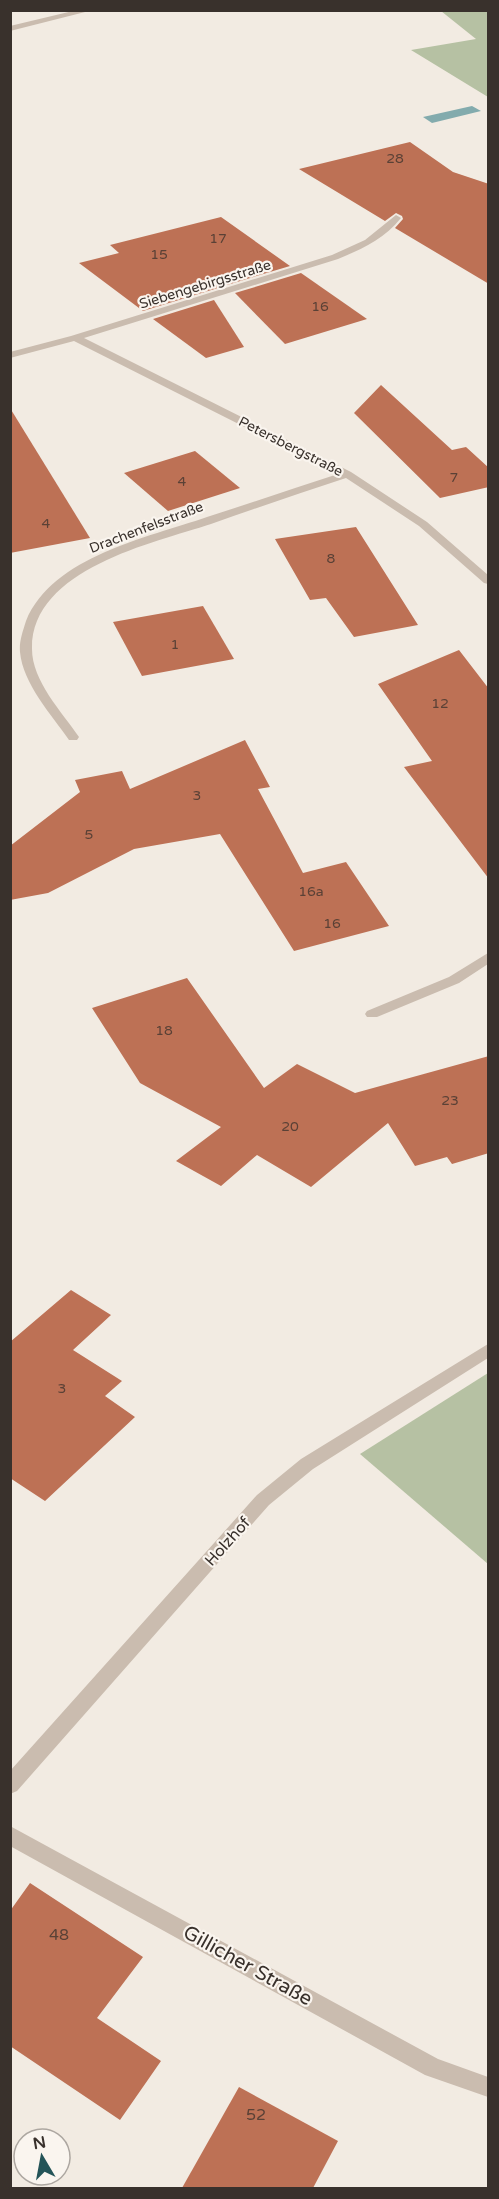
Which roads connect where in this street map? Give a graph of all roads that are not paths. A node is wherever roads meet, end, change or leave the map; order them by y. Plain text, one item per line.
1 (89, 10) edge
2 (10, 29) edge
3 (396, 218) dead end
4 (75, 338) junction
5 (10, 355) edge
6 (347, 474) junction
7 (489, 581) edge
8 (74, 737) dead end
9 (489, 958) edge
10 (372, 1014) dead end
11 (489, 1350) edge
12 (10, 1785) edge
13 (10, 1834) edge
14 (489, 2088) edge

1 - 2 street
3 - 4 street, Siebengebirgsstraße
4 - 5 street, Siebengebirgsstraße
4 - 6 street, Petersbergstraße
6 - 7 street, Petersbergstraße
6 - 8 street, Drachenfelsstraße
9 - 10 street
11 - 12 street, Holzhof
13 - 14 street, Gillicher Straße

